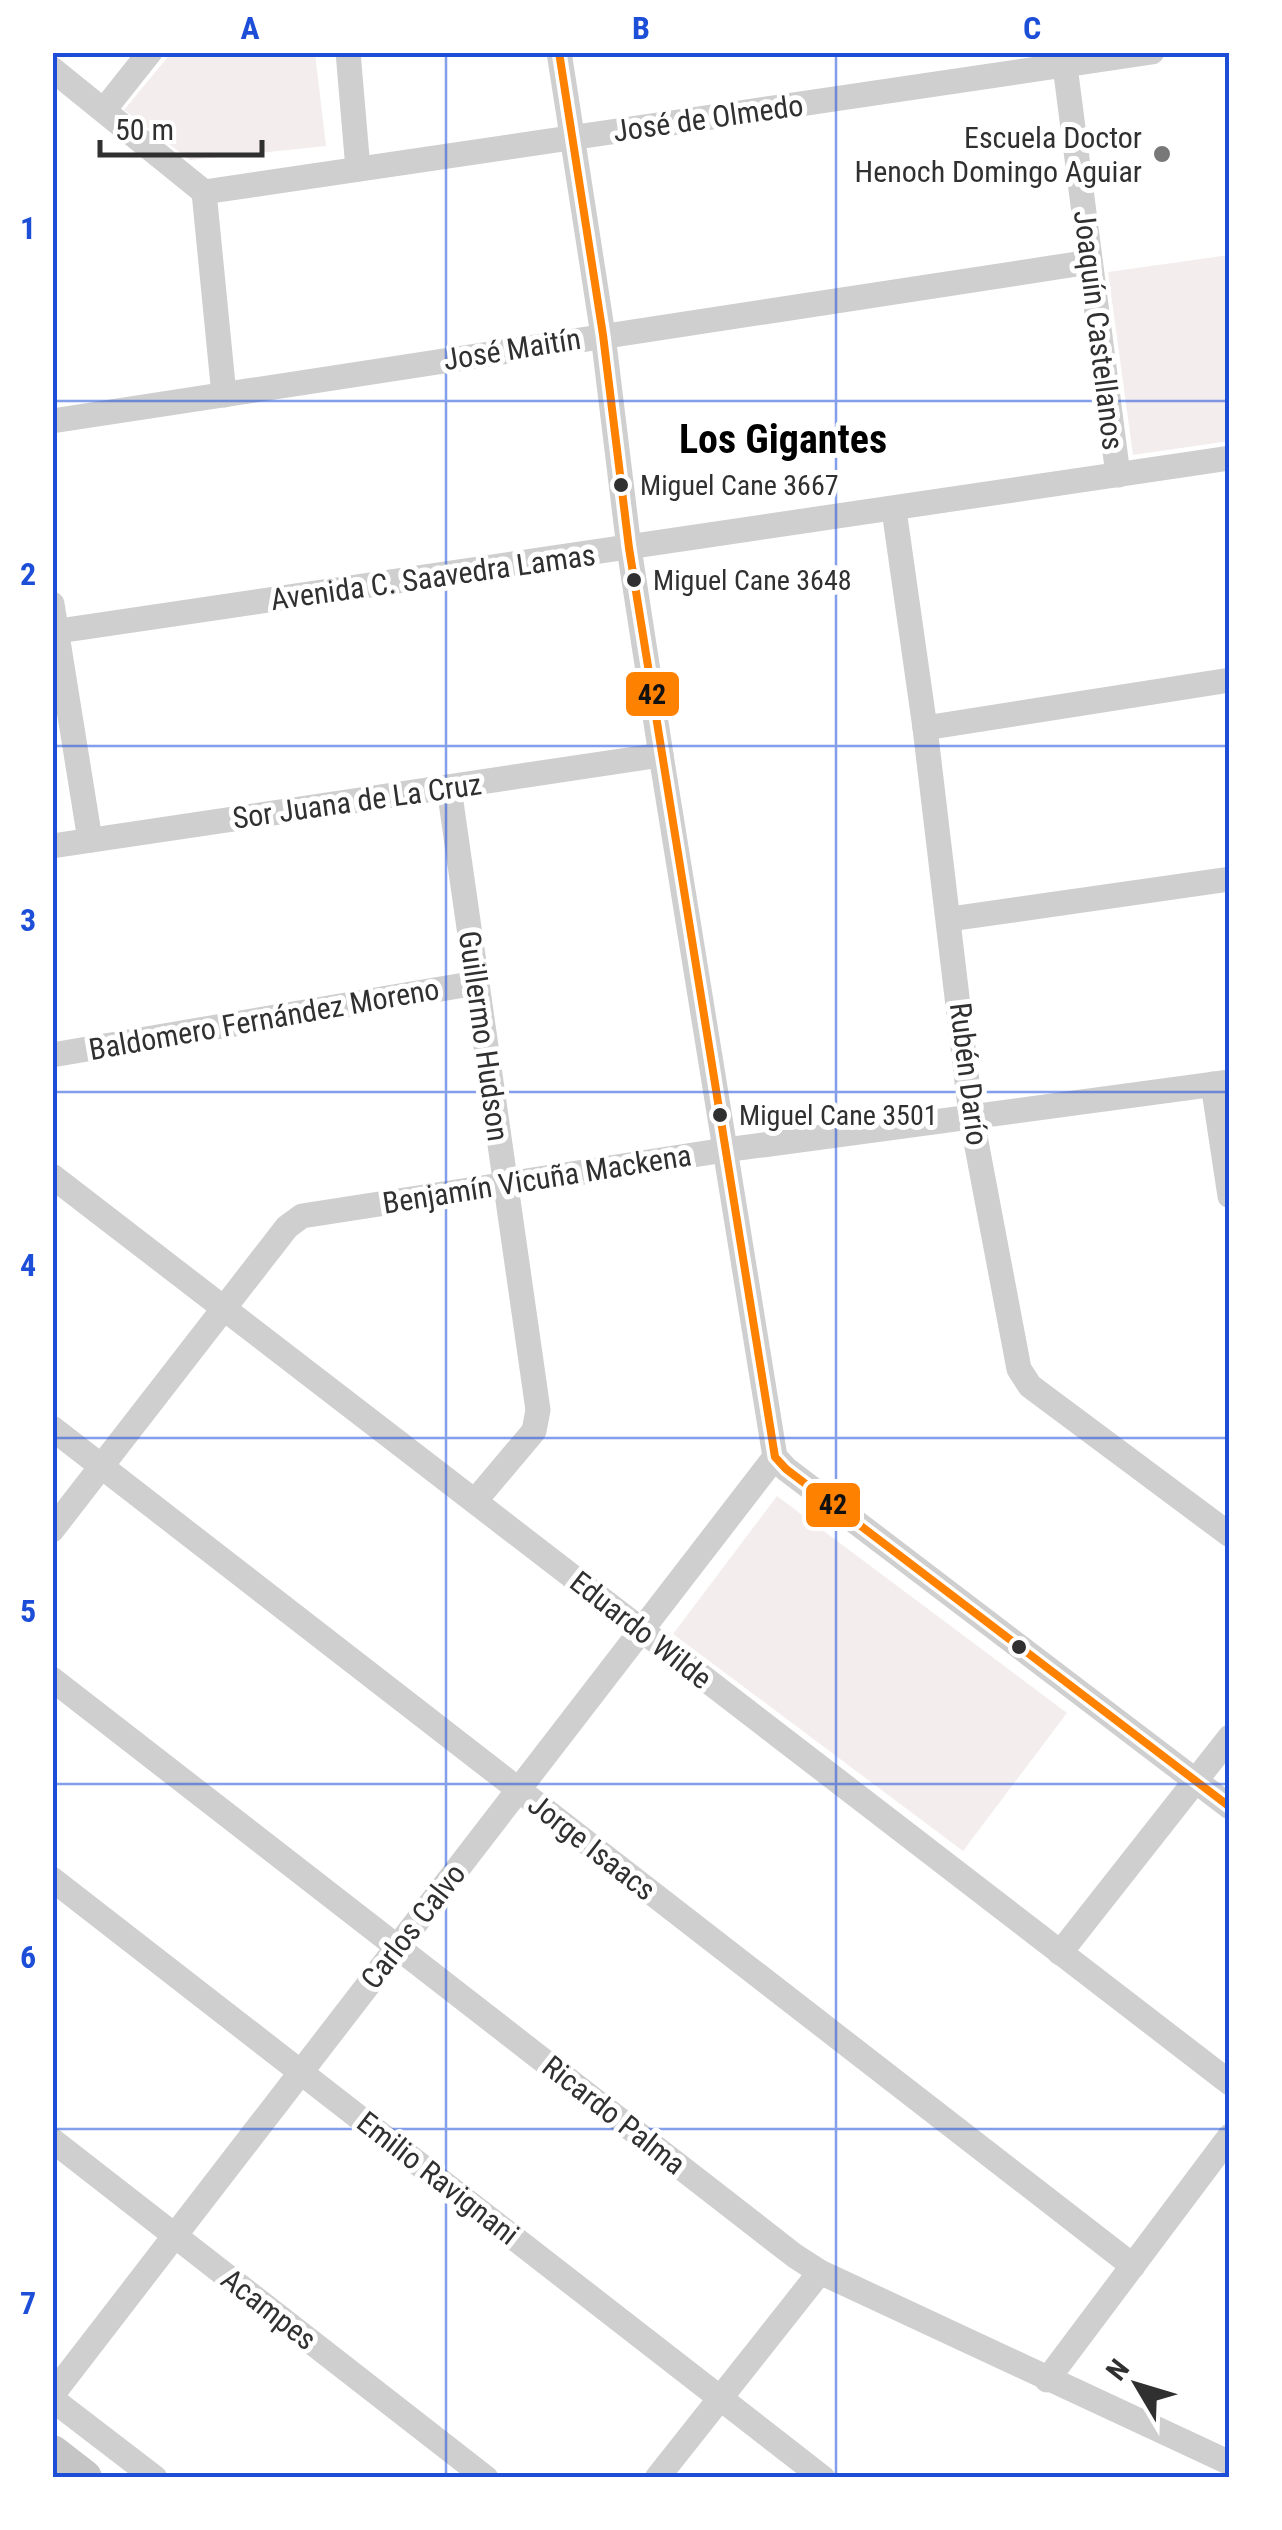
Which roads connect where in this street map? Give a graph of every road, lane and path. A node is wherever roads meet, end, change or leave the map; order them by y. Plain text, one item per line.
1 (150, 52) edge
2 (348, 52) edge
3 (560, 52) edge
4 (1152, 52) edge
5 (1065, 66) junction
6 (52, 69) edge
7 (104, 110) junction
8 (572, 138) junction
9 (358, 169) junction
10 (204, 192) junction
11 (1090, 262) junction
12 (603, 335) junction
13 (224, 395) junction
14 (52, 422) edge
15 (1230, 458) edge
16 (1118, 475) junction
17 (894, 510) junction
18 (629, 548) junction
19 (52, 604) edge
20 (54, 632) edge
21 (1230, 680) edge
22 (925, 728) junction
23 (661, 755) junction
24 (449, 788) junction
25 (90, 840) junction
26 (52, 846) edge
27 (1230, 879) edge
28 (950, 919) junction
29 (476, 983) junction
30 (52, 1055) edge
31 (1221, 1083) edge
32 (972, 1115) junction
33 (725, 1150) junction
34 (52, 1176) edge
35 (504, 1184) junction
36 (1230, 1196) edge
37 (222, 1308) junction
38 (52, 1428) edge
39 (775, 1456) junction
40 (102, 1466) junction
41 (476, 1501) junction
42 (52, 1530) edge
43 (1230, 1535) edge
44 (643, 1632) junction
45 (52, 1679) edge
46 (1230, 1737) edge
47 (1195, 1781) junction
48 (518, 1790) junction
49 (1230, 1807) edge
50 (52, 1879) edge
51 (397, 1946) junction
52 (1060, 1953) junction
53 (301, 2072) junction
54 (1230, 2083) edge
55 (1230, 2136) edge
56 (52, 2140) edge
57 (175, 2235) junction
58 (1133, 2266) junction
59 (820, 2272) junction
60 (1047, 2380) junction
61 (52, 2398) edge
62 (720, 2398) junction
63 (52, 2454) edge
64 (1230, 2463) edge
65 (83, 2478) edge
66 (155, 2478) edge
67 (486, 2478) edge
68 (657, 2478) edge
69 (823, 2478) edge

1 - 7 street
2 - 9 street
3 - 8 street
4 - 5 street, José de Olmedo
5 - 8 street, José de Olmedo
5 - 11 street, Joaquín Castellanos
6 - 7 street
7 - 10 street
8 - 9 street, José de Olmedo
8 - 12 street
9 - 10 street, José de Olmedo
10 - 13 street
11 - 12 street, José Maitín
11 - 16 street, Joaquín Castellanos
12 - 13 street, José Maitín
12 - 18 street
13 - 14 street, José Maitín
15 - 16 street, Avenida C. Saavedra Lamas
16 - 17 street, Avenida C. Saavedra Lamas
17 - 18 street, Avenida C. Saavedra Lamas
17 - 22 street, Rubén Darío
18 - 20 street, Avenida C. Saavedra Lamas
18 - 23 street
19 - 20 street
20 - 25 street
21 - 22 street
22 - 28 street, Rubén Darío
23 - 24 street, Sor Juana de La Cruz
23 - 33 street
24 - 25 street, Sor Juana de La Cruz
24 - 29 street, Guillermo Hudson
25 - 26 street, Sor Juana de La Cruz
27 - 28 street
28 - 32 street, Rubén Darío
29 - 30 street, Baldomero Fernández Moreno
29 - 35 street, Guillermo Hudson
31 - 32 street, Benjamín Vicuña Mackena
31 - 36 street
32 - 33 street, Benjamín Vicuña Mackena
32 - 43 street, Rubén Darío
33 - 35 street, Benjamín Vicuña Mackena
33 - 39 street
34 - 37 street, Eduardo Wilde
35 - 37 street, Benjamín Vicuña Mackena
35 - 41 street, Guillermo Hudson
37 - 40 street, Benjamín Vicuña Mackena
37 - 41 street, Eduardo Wilde
38 - 40 street, Jorge Isaacs
39 - 44 street, Carlos Calvo
39 - 47 street
40 - 42 street, Benjamín Vicuña Mackena
40 - 48 street, Jorge Isaacs
41 - 44 street, Eduardo Wilde
44 - 48 street, Carlos Calvo
44 - 52 street, Eduardo Wilde
45 - 51 street, Ricardo Palma
46 - 47 street
47 - 49 street
47 - 52 street
48 - 51 street, Carlos Calvo
48 - 58 street, Jorge Isaacs
50 - 53 street, Emilio Ravignani
51 - 53 street, Carlos Calvo
51 - 59 street, Ricardo Palma
52 - 54 street, Eduardo Wilde
53 - 57 street, Carlos Calvo
53 - 62 street, Emilio Ravignani
55 - 58 street
56 - 57 street, Acampes
57 - 61 street, Carlos Calvo
57 - 67 street, Acampes
58 - 60 street
59 - 60 street, Ricardo Palma
59 - 62 street
60 - 64 street, Ricardo Palma
61 - 66 street
62 - 68 street
62 - 69 street, Emilio Ravignani
63 - 65 main road

